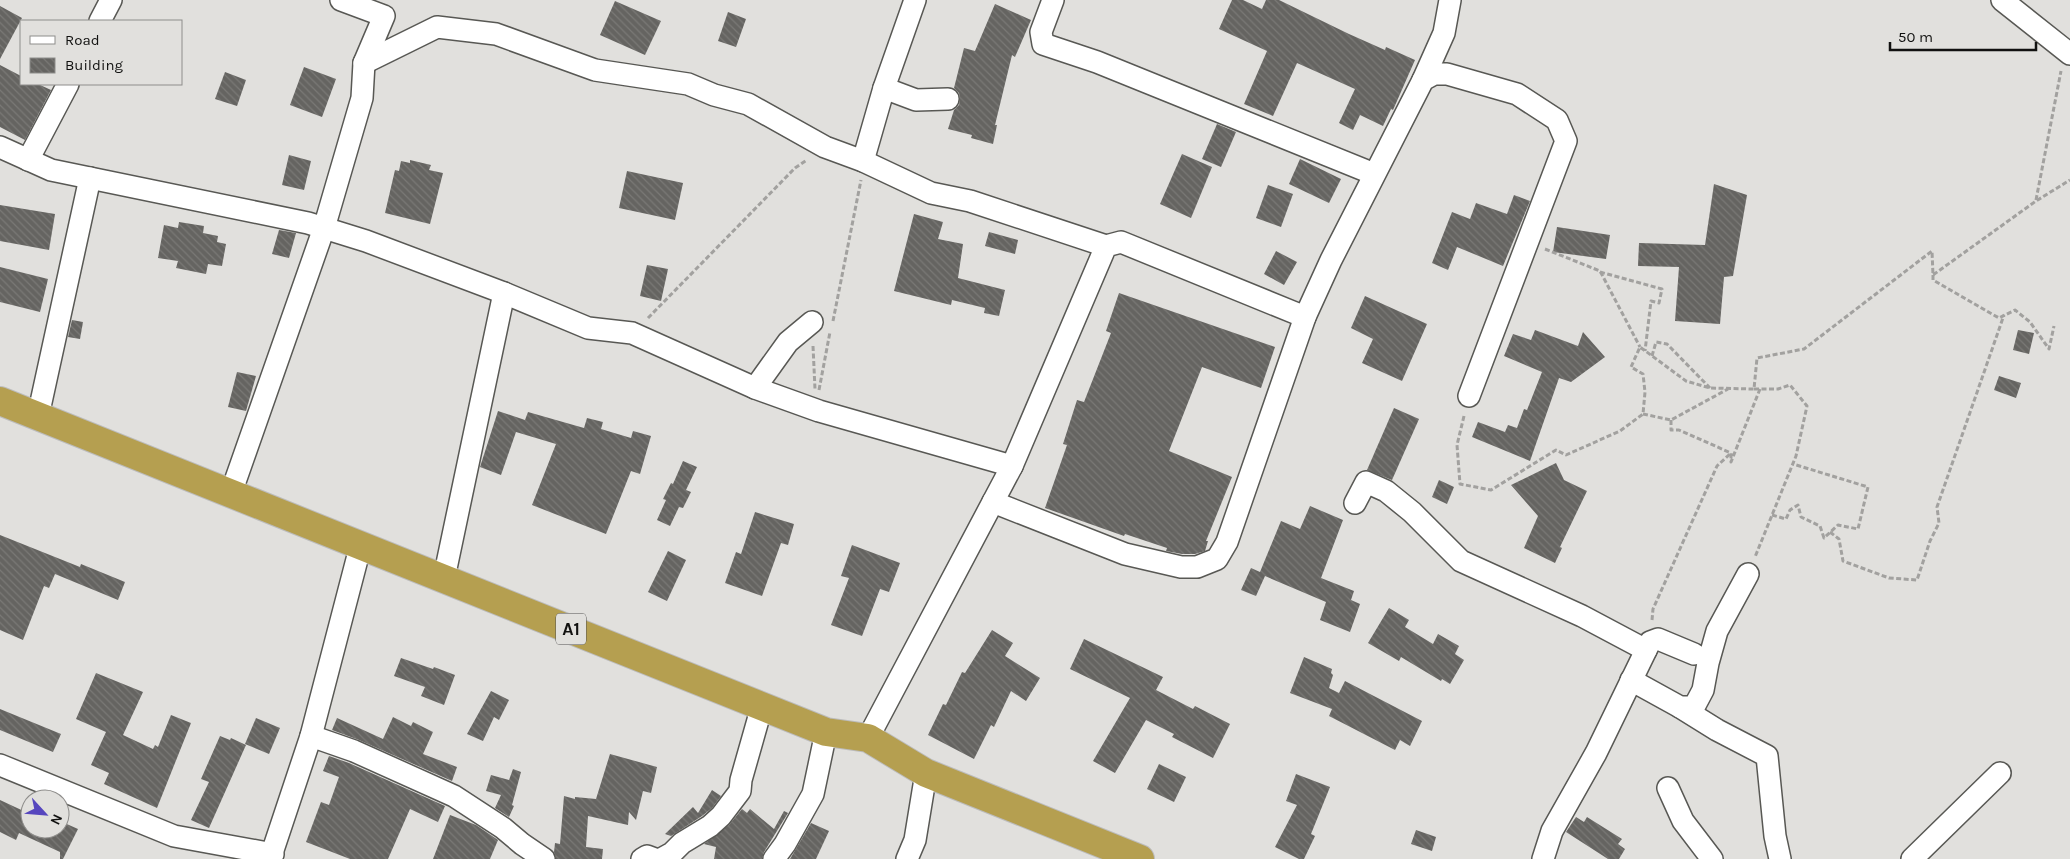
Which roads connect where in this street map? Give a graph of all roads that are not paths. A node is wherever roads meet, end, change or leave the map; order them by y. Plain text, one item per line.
1 (111, 0) edge
2 (341, 0) edge
3 (915, 0) edge
4 (1053, 0) edge
5 (1450, 0) edge
6 (2002, 0) edge
7 (101, 20) edge
8 (2068, 52) edge
9 (364, 63) junction
10 (1422, 80) junction
11 (67, 85) edge
12 (884, 88) junction
13 (948, 99) dead end
14 (0, 147) edge
15 (28, 160) junction
16 (863, 160) junction
17 (1374, 174) junction
18 (90, 178) junction
19 (324, 228) junction
20 (1106, 246) junction
21 (504, 293) junction
22 (1305, 316) junction
23 (812, 322) road end
24 (756, 388) junction
25 (1469, 396) road end
26 (0, 401) edge
27 (38, 416) junction
28 (1012, 466) junction
29 (232, 493) junction
30 (993, 502) junction
31 (1355, 503) dead end
32 (361, 544) junction
33 (1748, 574) road end
34 (444, 578) junction
35 (1648, 646) junction
36 (1694, 654) dead end
37 (1631, 680) junction
38 (762, 706) junction
39 (1680, 707) junction
40 (826, 732) junction
41 (311, 736) junction
42 (868, 738) junction
43 (0, 766) edge
44 (2000, 772) dead end
45 (926, 773) junction
46 (1668, 788) dead end
47 (271, 856) edge
48 (544, 859) edge
49 (642, 859) edge
50 (655, 859) edge
51 (662, 859) edge
52 (774, 859) edge
53 (907, 859) edge
54 (1140, 859) edge
55 (1542, 859) edge
56 (1712, 859) edge
57 (1780, 859) edge
58 (1912, 859) edge

1 - 7 street
2 - 9 street
3 - 12 street
4 - 17 street
5 - 10 street
6 - 8 street
9 - 16 street
9 - 19 street
10 - 17 street
10 - 25 street
11 - 15 street
12 - 13 street
12 - 16 street
14 - 15 street
15 - 18 street
16 - 20 street
17 - 22 street
18 - 19 street
18 - 27 street
19 - 21 street
19 - 29 street
20 - 22 street
20 - 28 street
21 - 24 street
21 - 34 street
22 - 30 street
23 - 24 street
24 - 28 street
26 - 27 highway, A1
27 - 29 highway, A1
28 - 30 street
29 - 32 highway, A1
30 - 42 street
31 - 35 street
32 - 34 highway, A1
32 - 41 street
33 - 39 street
34 - 38 highway, A1
35 - 36 street
35 - 37 street
37 - 39 street
37 - 55 street
38 - 40 highway, A1
38 - 51 street
39 - 57 street
40 - 42 highway, A1
40 - 52 street
41 - 47 street
41 - 48 street
42 - 45 highway, A1
43 - 47 street
44 - 58 street
45 - 53 street
45 - 54 highway, A1
46 - 56 street
49 - 50 street

